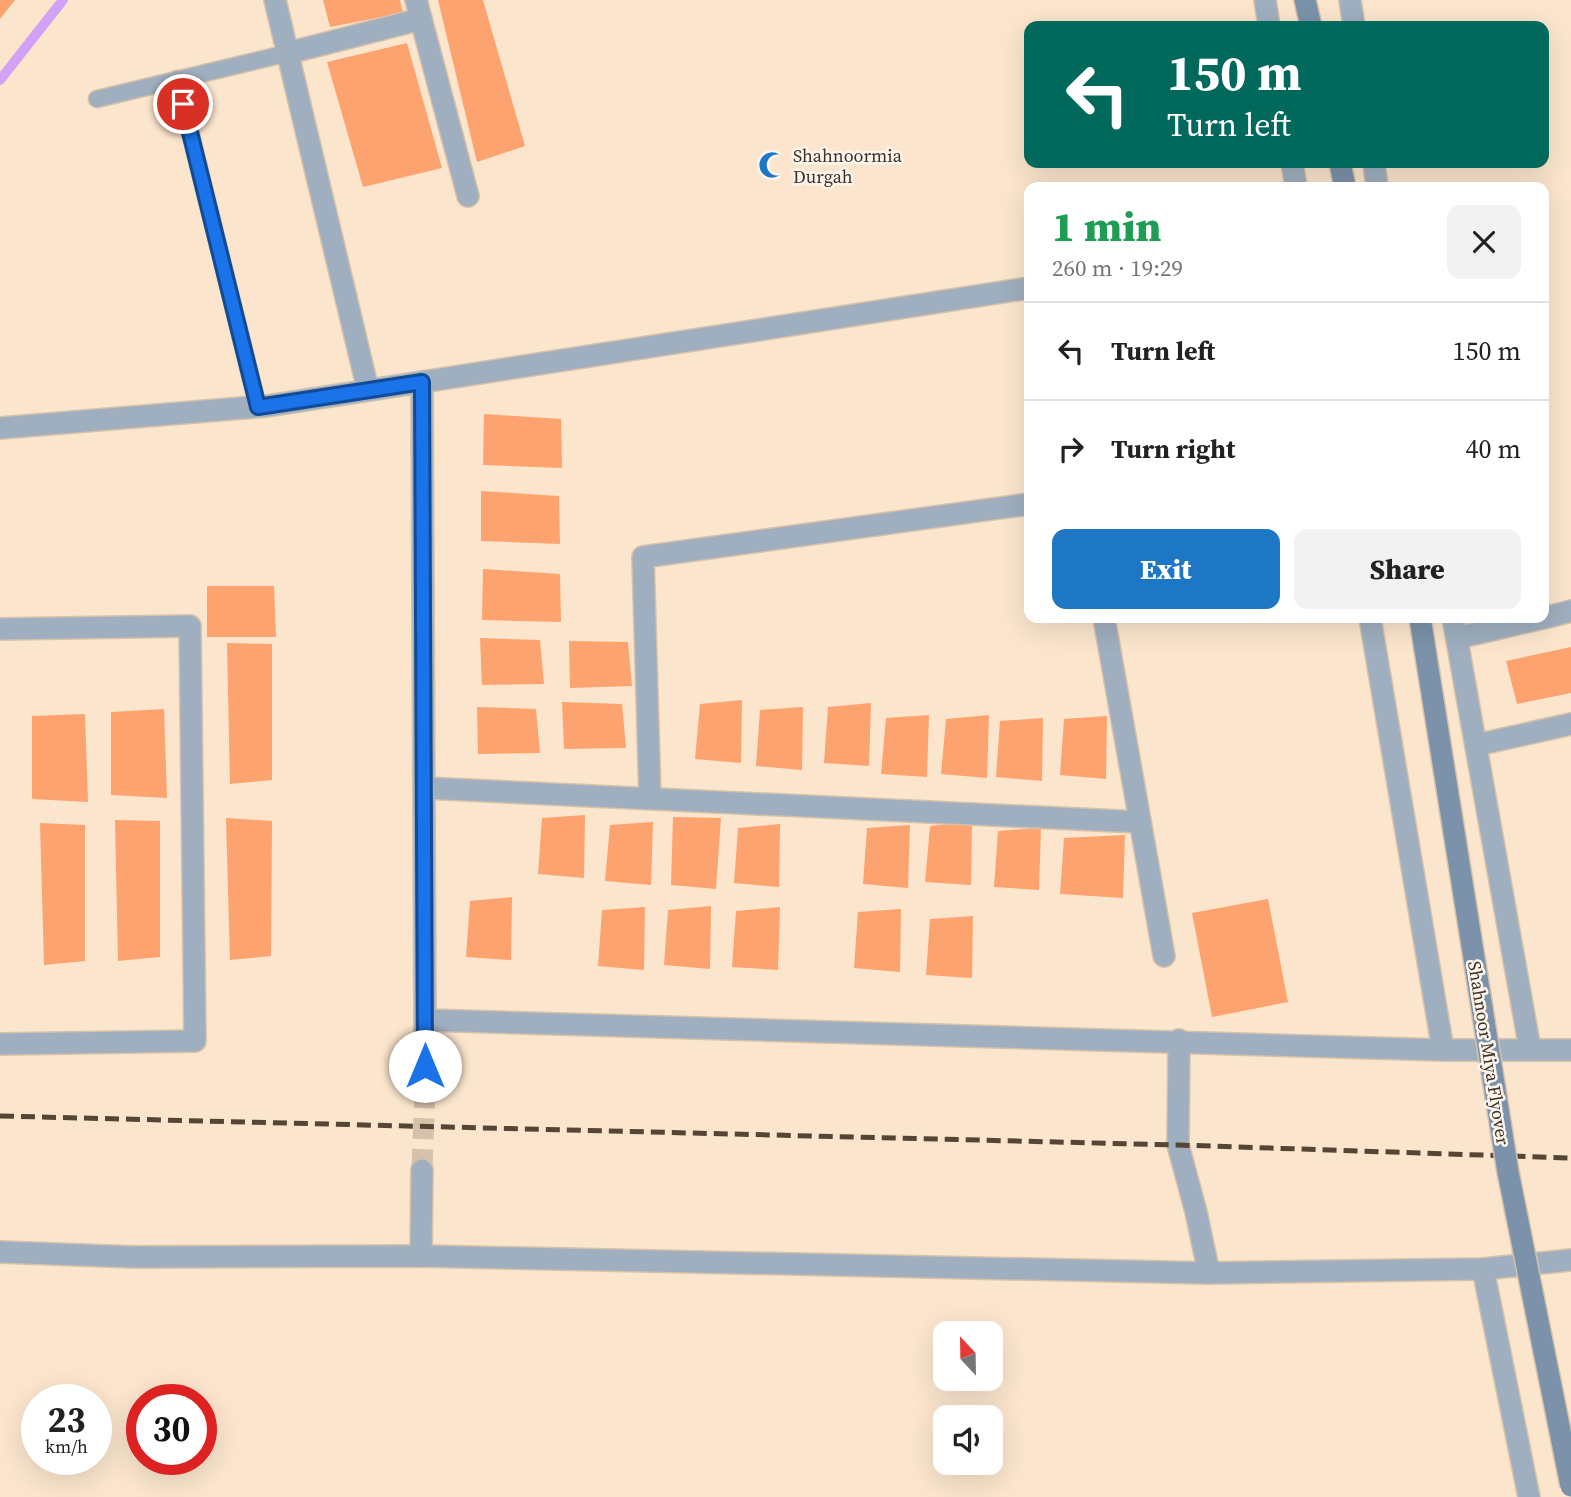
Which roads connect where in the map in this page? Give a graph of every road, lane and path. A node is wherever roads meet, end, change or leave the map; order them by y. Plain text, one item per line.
1 (275, 0) edge
2 (1265, 0) edge
3 (1305, 0) edge
4 (1350, 0) edge
5 (419, 10) edge
6 (1268, 21) edge
7 (1310, 21) edge
8 (1353, 21) edge
9 (288, 53) junction
10 (177, 79) junction
11 (97, 99) dead end
12 (468, 196) dead end
13 (1024, 289) edge
14 (422, 382) junction
15 (368, 390) junction
16 (258, 407) junction
17 (0, 428) edge
18 (1024, 505) edge
19 (1571, 611) edge
20 (1549, 616) edge
21 (1105, 623) edge
22 (1371, 623) edge
23 (1421, 623) edge
24 (1499, 623) edge
25 (1455, 628) edge
26 (0, 629) edge
27 (1571, 724) edge
28 (1476, 745) junction
29 (424, 788) junction
30 (650, 799) junction
31 (1140, 822) junction
32 (1164, 956) dead end
33 (425, 1020) junction
34 (1179, 1040) junction
35 (0, 1044) edge
36 (1530, 1049) junction
37 (1443, 1050) junction
38 (1571, 1050) edge
39 (425, 1089) tunnel mouth
40 (422, 1170) tunnel mouth
41 (0, 1252) edge
42 (421, 1256) junction
43 (1571, 1259) edge
44 (1483, 1269) junction
45 (1209, 1273) junction
46 (1571, 1486) edge
47 (1529, 1497) edge

1 - 9 street
2 - 6 street
3 - 7 main road
4 - 8 street
5 - 9 street
5 - 12 street
9 - 10 lane
9 - 15 street
10 - 11 lane
10 - 16 lane
13 - 14 street
14 - 15 street
14 - 29 street
15 - 16 street
16 - 17 street
18 - 30 street
19 - 20 street
21 - 31 street
22 - 37 street
23 - 46 main road, Shahnoor Miya Flyover, bridge
24 - 25 street
25 - 28 street
26 - 35 street
27 - 28 street
28 - 36 street
29 - 30 street
29 - 33 street
30 - 31 street
31 - 32 street
33 - 34 street
33 - 39 street
34 - 37 street
34 - 45 street
36 - 37 street
36 - 38 street
40 - 42 street
41 - 42 street
42 - 45 street
43 - 44 street
44 - 45 street
44 - 47 street

